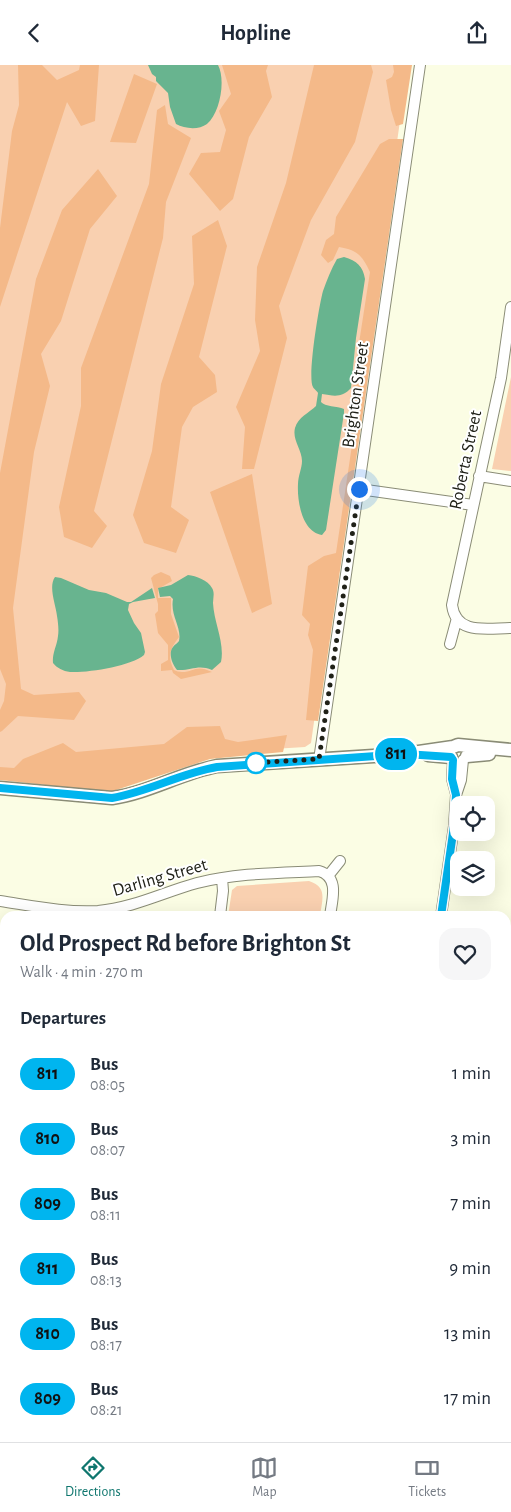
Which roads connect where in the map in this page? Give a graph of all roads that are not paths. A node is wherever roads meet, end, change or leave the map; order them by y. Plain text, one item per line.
1 (420, 65) edge
2 (511, 307) edge
3 (479, 476) junction
4 (511, 481) edge
5 (359, 489) junction
6 (473, 505) junction
7 (457, 619) junction
8 (511, 628) edge
9 (450, 643) dead end
10 (511, 750) edge
11 (458, 754) junction
12 (319, 759) junction
13 (0, 788) edge
14 (340, 861) dead end
15 (328, 876) junction
16 (222, 878) junction
17 (0, 901) edge
18 (72, 911) edge
19 (117, 911) edge
20 (221, 911) edge
21 (331, 911) edge
22 (442, 911) edge

1 - 5 street, Brighton Street
2 - 3 street, Roberta Street
3 - 4 street
3 - 6 street, Roberta Street
5 - 6 street
5 - 12 street, Brighton Street
6 - 7 street, Roberta Street
7 - 8 street
7 - 9 street, Roberta Street
10 - 11 main road
11 - 12 main road
11 - 22 street
12 - 13 main road
14 - 15 street
15 - 16 street, Darling Street
15 - 21 street
16 - 19 street, Darling Street
16 - 20 street
17 - 18 street, Darling Street

